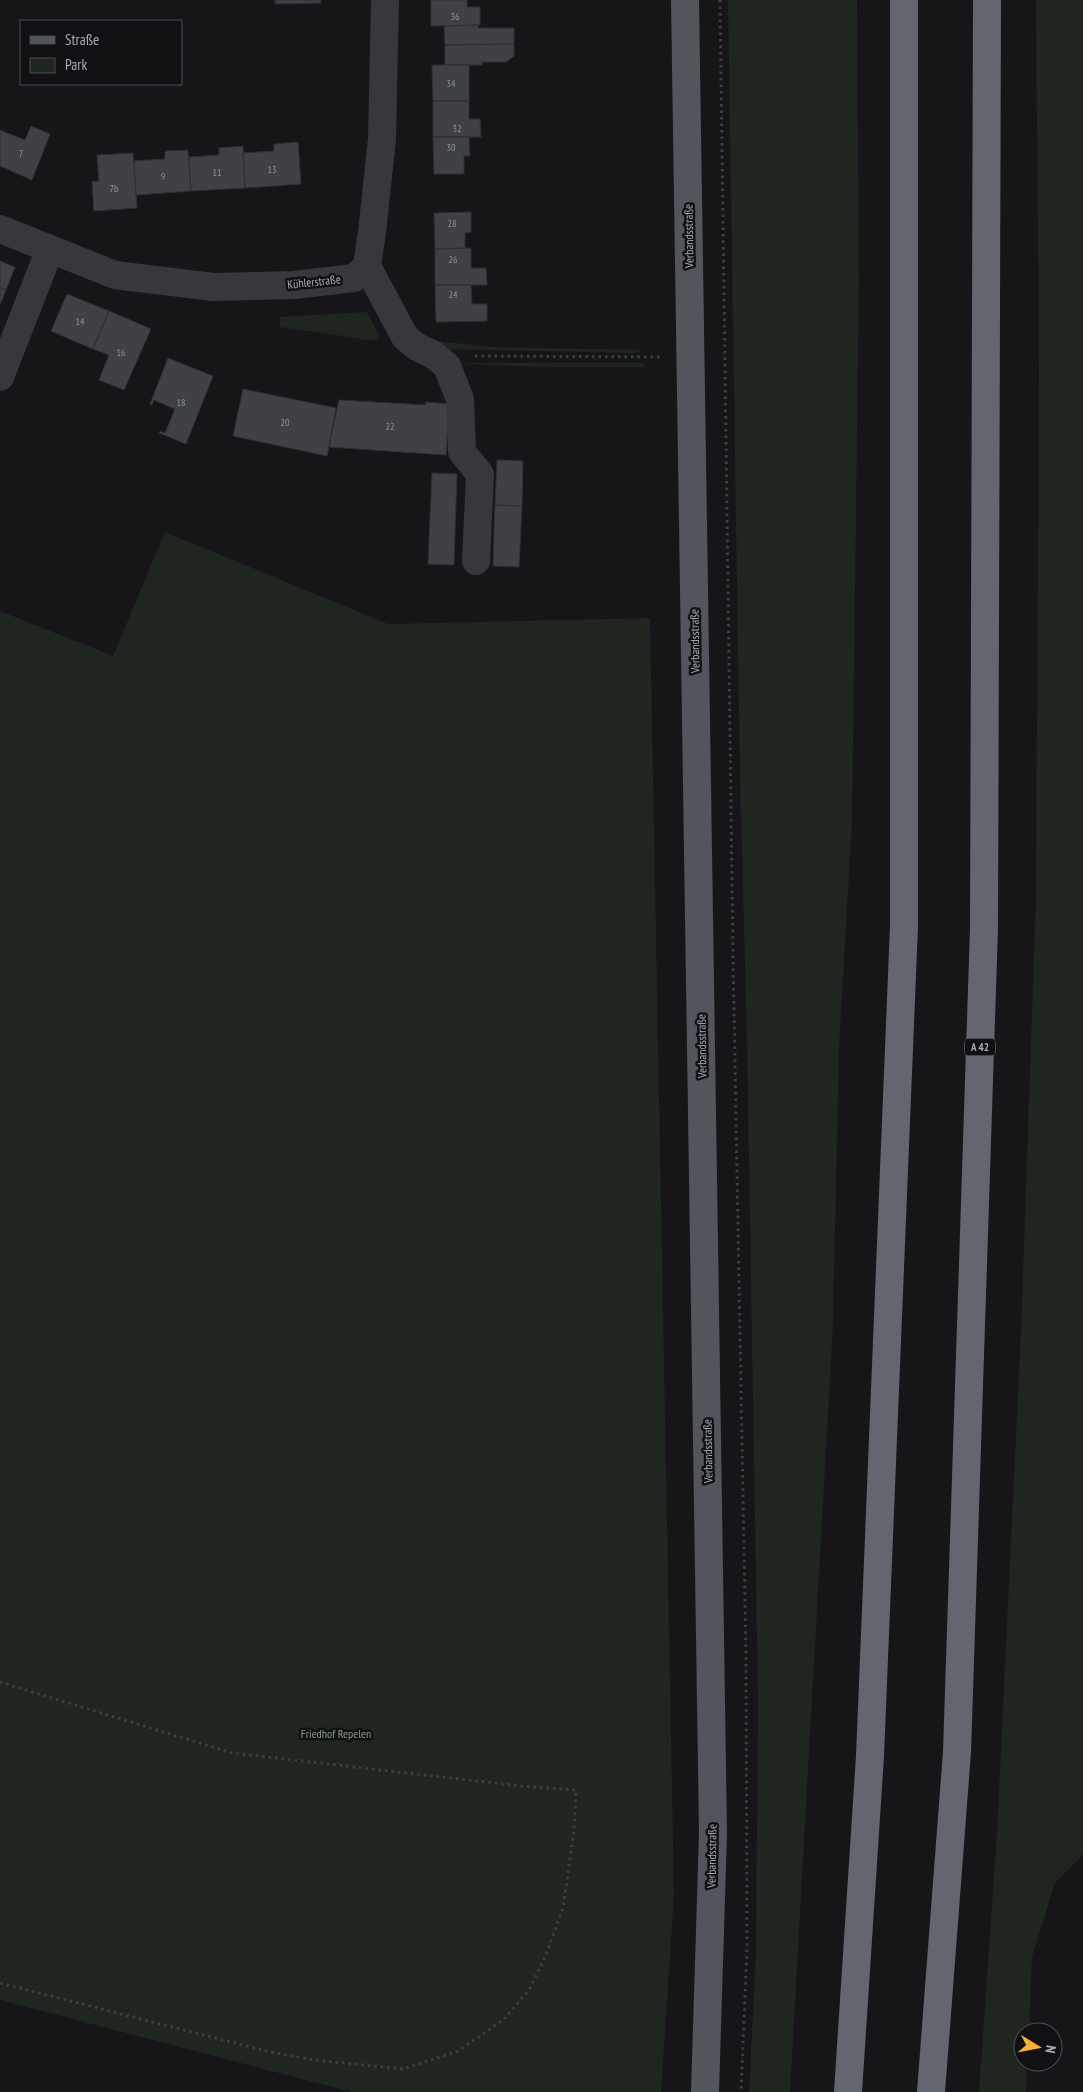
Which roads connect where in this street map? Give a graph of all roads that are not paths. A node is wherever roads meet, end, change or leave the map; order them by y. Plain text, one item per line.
1 (386, 0) edge
2 (685, 0) edge
3 (904, 0) edge
4 (987, 0) edge
5 (0, 229) edge
6 (50, 249) junction
7 (366, 266) junction
8 (0, 377) edge
9 (476, 560) dead end
10 (705, 2092) edge
11 (848, 2092) edge
12 (931, 2092) edge

1 - 7 street
2 - 10 main road, Verbandsstraße
3 - 11 highway
4 - 12 highway, A 42
5 - 6 street, Kühlerstraße
6 - 7 street, Kühlerstraße
6 - 8 street
7 - 9 street

